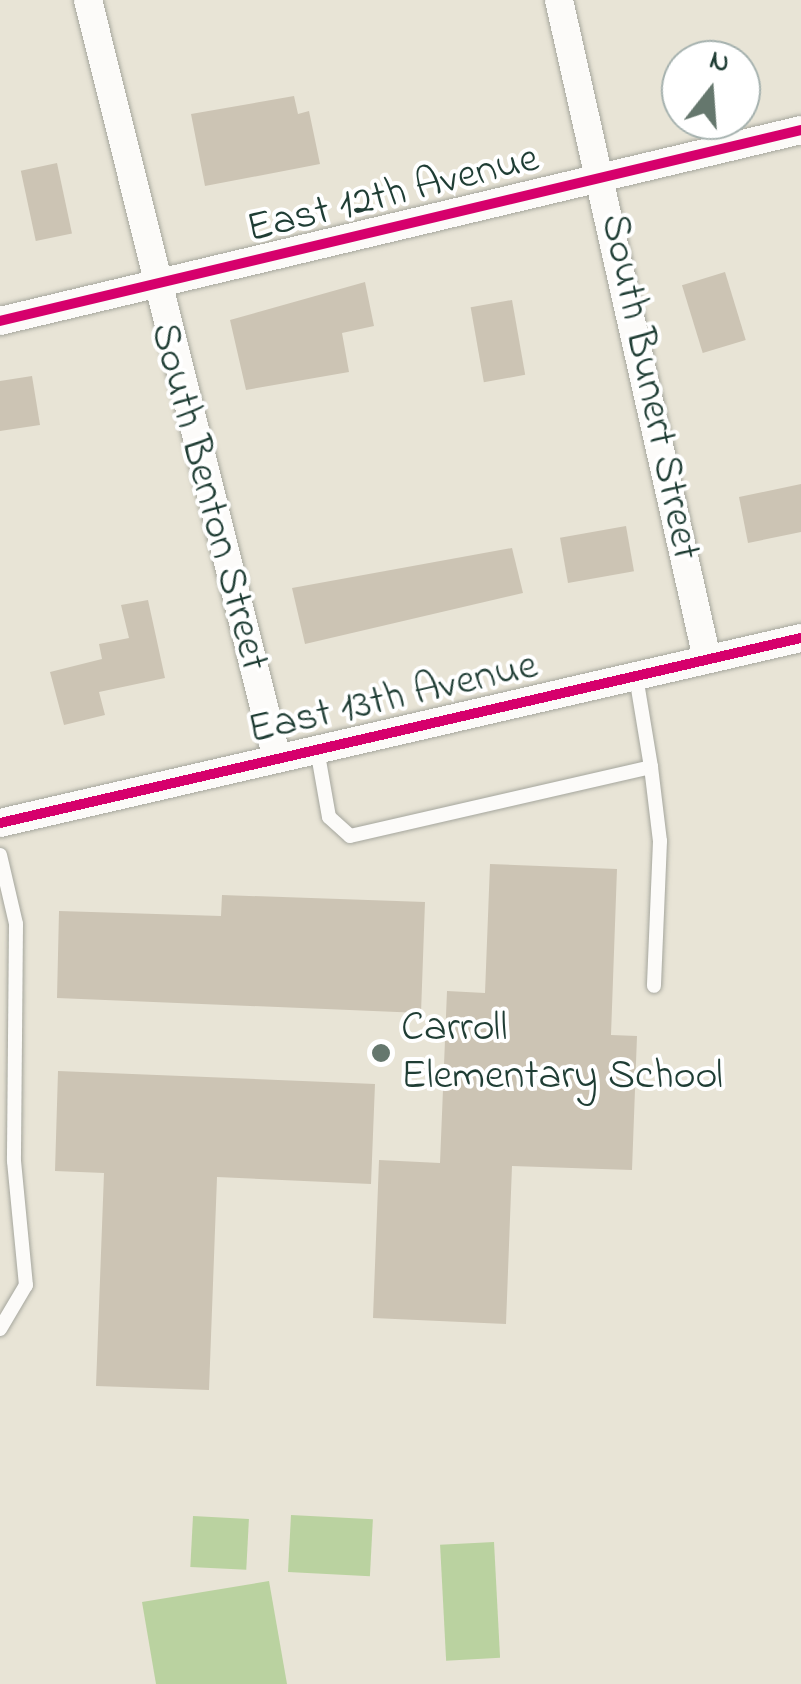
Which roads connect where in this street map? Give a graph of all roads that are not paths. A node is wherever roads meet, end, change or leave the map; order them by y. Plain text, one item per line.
1 (88, 0) edge
2 (559, 0) edge
3 (801, 130) edge
4 (604, 178) junction
5 (152, 286) junction
6 (0, 321) edge
7 (801, 638) edge
8 (707, 659) junction
9 (636, 676) junction
10 (316, 750) junction
11 (276, 759) junction
12 (651, 767) junction
13 (0, 823) edge
14 (0, 855) edge
15 (5, 892) edge
16 (654, 986) dead end
17 (0, 1329) edge

1 - 5 street, South Benton Street
2 - 4 street, South Bunert Street
3 - 4 street, East 12th Avenue
4 - 5 street, East 12th Avenue
4 - 8 street, South Bunert Street
5 - 6 street, East 12th Avenue
5 - 11 street, South Benton Street
7 - 8 street, East 13th Avenue
8 - 9 street, East 13th Avenue
9 - 10 street, East 13th Avenue
9 - 12 lane
10 - 11 street, East 13th Avenue
10 - 12 lane
11 - 13 street, East 13th Avenue
12 - 16 lane
14 - 15 lane
15 - 17 lane

